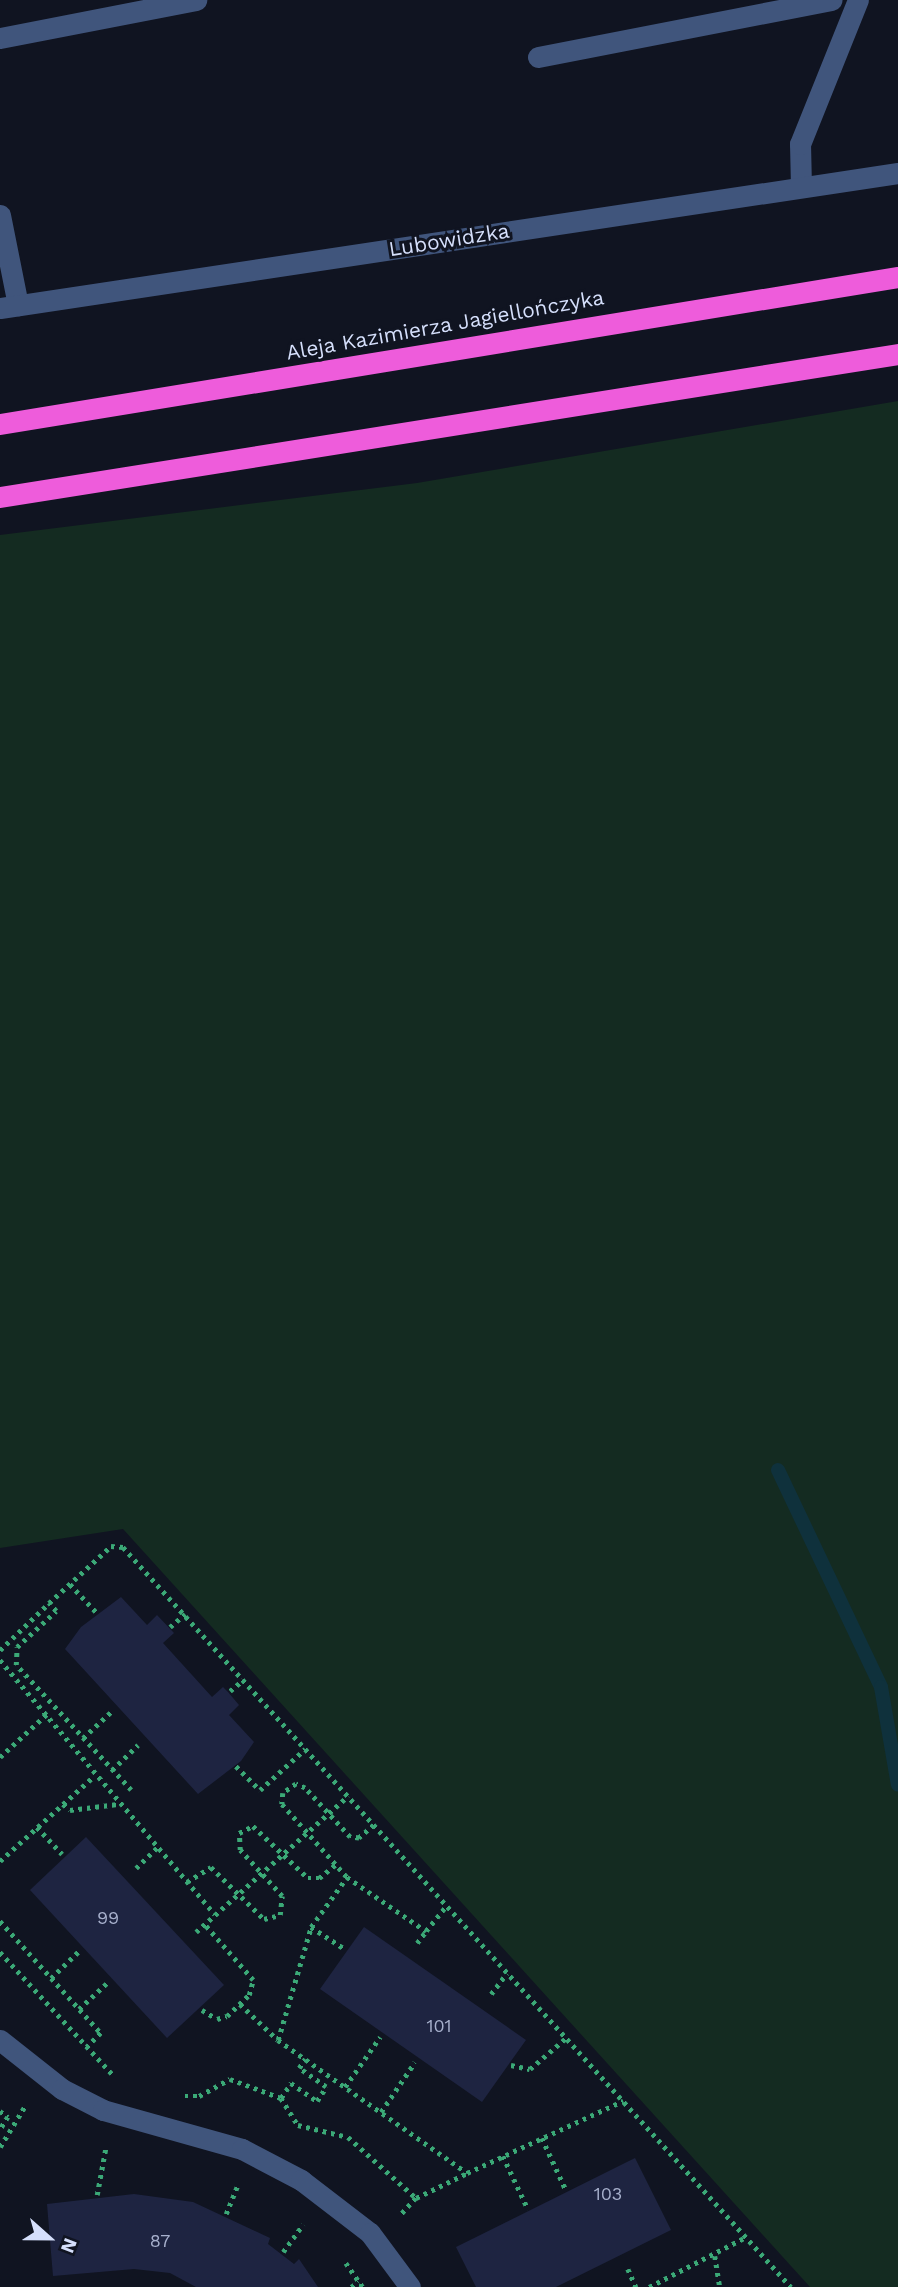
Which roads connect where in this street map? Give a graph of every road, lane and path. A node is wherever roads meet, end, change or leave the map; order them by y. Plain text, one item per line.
1 (196, 0) edge
2 (832, 0) edge
3 (858, 0) edge
4 (0, 38) edge
5 (538, 57) dead end
6 (898, 173) edge
7 (801, 187) junction
8 (0, 215) edge
9 (898, 277) edge
10 (9, 307) edge
11 (898, 354) edge
12 (0, 424) edge
13 (0, 497) edge
14 (70, 1584) junction
15 (50, 1603) junction
16 (98, 1614) dead end
17 (185, 1614) junction
18 (170, 1627) dead end
19 (0, 1650) edge
20 (0, 1660) edge
21 (243, 1680) junction
22 (230, 1691) dead end
23 (111, 1712) dead end
24 (47, 1714) junction
25 (83, 1738) junction
26 (138, 1745) dead end
27 (305, 1749) junction
28 (0, 1757) edge
29 (236, 1766) dead end
30 (112, 1770) junction
31 (94, 1776) junction
32 (131, 1790) dead end
33 (348, 1796) junction
34 (63, 1804) junction
35 (118, 1804) junction
36 (328, 1814) junction
37 (374, 1825) junction
38 (37, 1827) junction
39 (307, 1832) junction
40 (157, 1848) junction
41 (284, 1853) junction
42 (62, 1854) dead end
43 (0, 1861) edge
44 (336, 1864) junction
45 (136, 1868) dead end
46 (261, 1873) junction
47 (347, 1877) junction
48 (187, 1882) junction
49 (238, 1893) junction
50 (446, 1906) junction
51 (215, 1914) junction
52 (0, 1921) edge
53 (204, 1924) junction
54 (311, 1927) junction
55 (426, 1931) junction
56 (195, 1932) dead end
57 (417, 1943) dead end
58 (343, 1948) dead end
59 (79, 1951) dead end
60 (507, 1973) junction
61 (51, 1978) junction
62 (109, 1981) dead end
63 (491, 1994) dead end
64 (240, 2004) junction
65 (79, 2009) junction
66 (202, 2010) dead end
67 (380, 2037) dead end
68 (566, 2038) junction
69 (0, 2040) edge
70 (278, 2040) junction
71 (88, 2047) dead end
72 (305, 2059) junction
73 (415, 2062) dead end
74 (511, 2065) dead end
75 (345, 2087) junction
76 (16, 2098) dead end
77 (281, 2098) dead end
78 (623, 2101) junction
79 (24, 2106) junction
80 (0, 2111) edge
81 (381, 2112) junction
82 (34, 2113) dead end
83 (0, 2130) edge
84 (542, 2138) junction
85 (95, 2141) dead end
86 (106, 2146) junction
87 (0, 2147) edge
88 (119, 2148) dead end
89 (503, 2157) junction
90 (467, 2173) junction
91 (228, 2176) dead end
92 (240, 2179) junction
93 (251, 2186) dead end
94 (566, 2190) dead end
95 (97, 2194) dead end
96 (416, 2198) dead end
97 (528, 2209) dead end
98 (294, 2213) dead end
99 (226, 2214) dead end
100 (305, 2220) junction
101 (315, 2229) dead end
102 (746, 2237) junction
103 (284, 2252) dead end
104 (341, 2256) dead end
105 (715, 2256) junction
106 (628, 2269) dead end
107 (361, 2284) edge
108 (351, 2287) edge
109 (410, 2287) edge
110 (636, 2287) edge
111 (649, 2287) edge
112 (720, 2287) edge
113 (791, 2287) edge

1 - 4 street
2 - 5 street
3 - 7 street
6 - 7 street, Lubowidzka
7 - 10 street, Lubowidzka
8 - 10 street
9 - 12 highway, Aleja Kazimierza Jagiellończyka
11 - 13 highway
14 - 15 path
14 - 16 path
14 - 17 path
15 - 19 path
15 - 25 path
17 - 18 path
17 - 21 path
20 - 24 path
21 - 22 path
21 - 27 path
23 - 25 path
24 - 28 path
24 - 31 path
25 - 30 path
26 - 30 path
27 - 29 path
27 - 33 path
30 - 32 path
31 - 34 path
31 - 35 path
33 - 36 path
33 - 37 path
34 - 35 path
34 - 38 path
35 - 40 path
36 - 37 path
36 - 39 path
36 - 39 path
37 - 50 path
38 - 42 path
38 - 43 path
39 - 41 path
39 - 44 path
40 - 45 path
40 - 48 path
41 - 44 path
41 - 46 path
41 - 46 path
44 - 47 path
46 - 49 path
46 - 49 path
47 - 54 path
47 - 55 path
48 - 49 path
48 - 51 path
49 - 51 path
50 - 55 path
50 - 60 path
51 - 53 path
52 - 61 path
53 - 56 path
53 - 64 path
54 - 58 path
54 - 70 path
55 - 57 path
59 - 61 path
60 - 63 path
60 - 68 path
61 - 65 path
62 - 65 path
64 - 66 path
64 - 70 path
65 - 71 path
67 - 75 path
68 - 74 path
68 - 78 path
69 - 109 street
70 - 72 path
72 - 75 path
72 - 77 path
73 - 81 path
75 - 81 path
76 - 79 path
78 - 84 path
78 - 102 path
79 - 82 path
79 - 87 path
80 - 83 path
81 - 90 path
84 - 89 path
84 - 94 path
85 - 86 path
86 - 88 path
86 - 95 path
89 - 90 path
89 - 97 path
90 - 96 path
91 - 92 path
92 - 93 path
92 - 99 path
98 - 100 path
100 - 101 path
100 - 103 path
102 - 105 path
102 - 113 path
104 - 107 path
105 - 111 path
105 - 112 path
106 - 110 path
107 - 108 path

